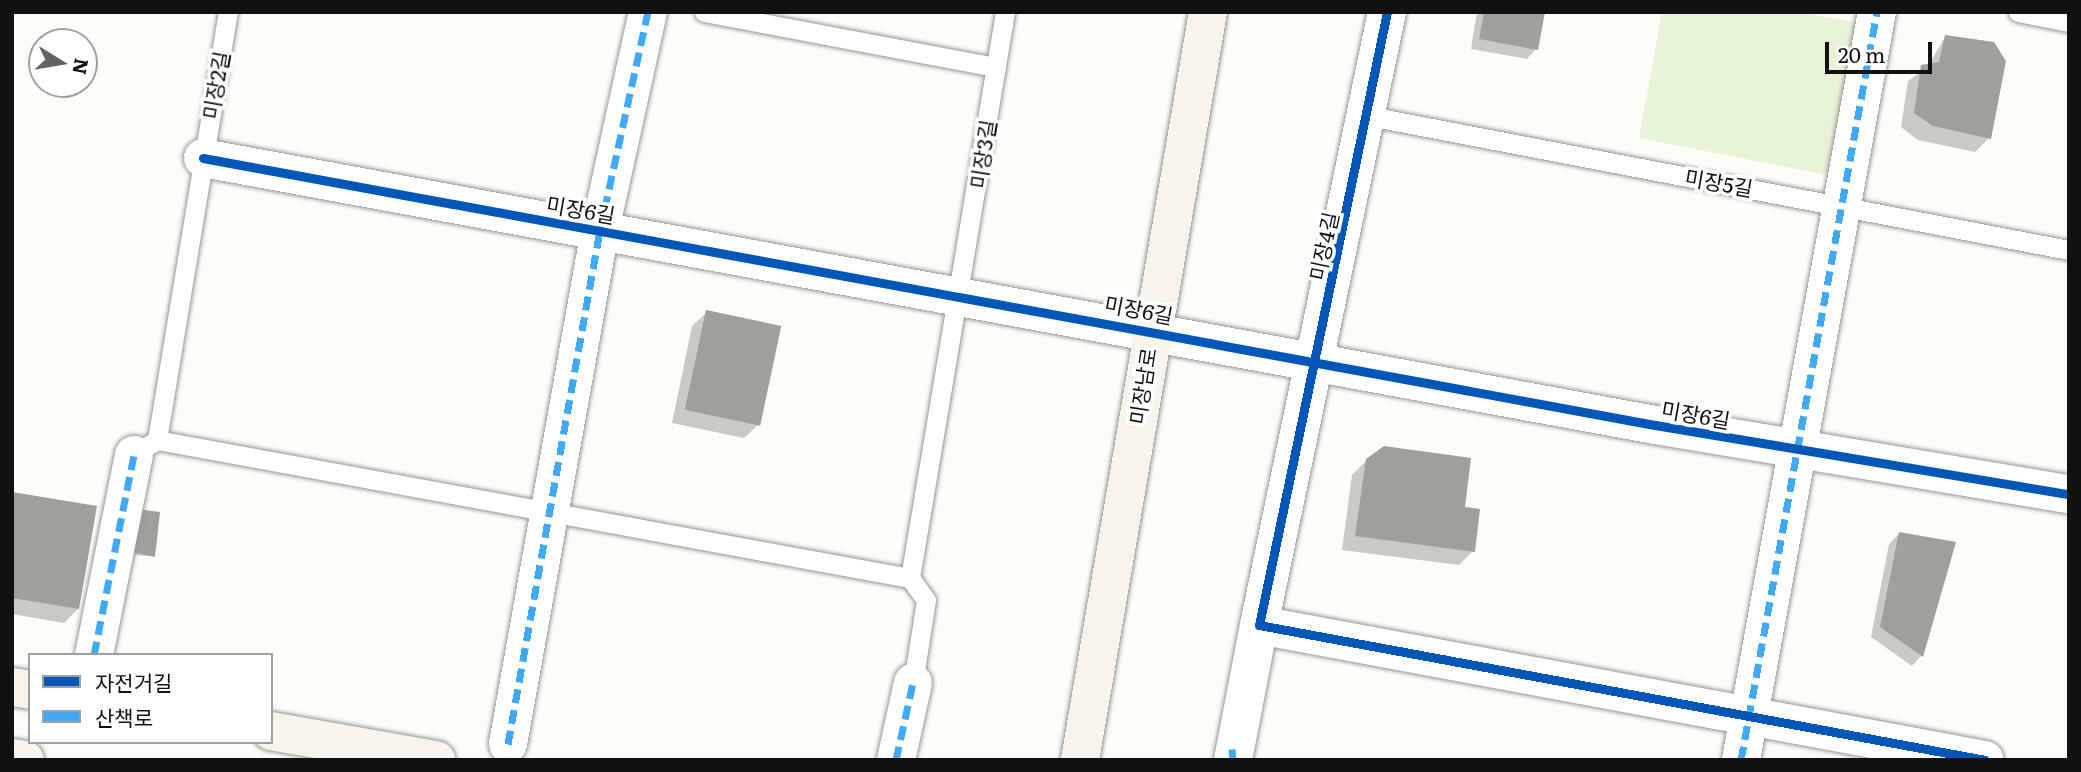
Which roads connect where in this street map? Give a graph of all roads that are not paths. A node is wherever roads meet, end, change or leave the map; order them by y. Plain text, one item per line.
1 (228, 12) edge
2 (648, 12) edge
3 (704, 12) edge
4 (1005, 12) edge
5 (1208, 12) edge
6 (1387, 12) edge
7 (1877, 12) edge
8 (2018, 12) edge
9 (2069, 22) edge
10 (996, 66) junction
11 (1368, 116) junction
12 (203, 158) junction
13 (1840, 202) junction
14 (600, 230) junction
15 (2069, 250) edge
16 (959, 295) junction
17 (1151, 328) junction
18 (1315, 363) junction
19 (145, 447) junction
20 (1793, 449) junction
21 (2069, 494) edge
22 (551, 512) junction
23 (910, 578) junction
24 (1259, 625) junction
25 (94, 653) edge
26 (913, 683) joint
27 (1745, 718) junction
28 (273, 732) edge
29 (508, 744) dead end
30 (1233, 754) edge
31 (12, 758) edge
32 (25, 760) edge
33 (436, 760) edge
34 (895, 760) edge
35 (1080, 760) edge
36 (1741, 760) edge
37 (1984, 760) edge

1 - 12 lane, 미장2길
2 - 14 street
3 - 10 lane
4 - 10 lane, 미장3길
5 - 17 street, 미장남로
6 - 11 street, 미장4길
7 - 13 street
8 - 9 lane
10 - 16 lane, 미장3길
11 - 13 lane, 미장5길
11 - 18 street, 미장4길
12 - 14 street, 미장6길
12 - 19 lane, 미장2길
13 - 15 lane, 미장5길
13 - 20 street
14 - 16 street, 미장6길
14 - 22 street
16 - 17 street, 미장6길
16 - 23 lane, 미장3길
17 - 18 street, 미장6길
17 - 35 street, 미장남로
18 - 20 street, 미장6길
18 - 24 street, 미장4길
19 - 22 lane
19 - 25 street
20 - 21 street, 미장6길
20 - 27 street
22 - 23 lane
22 - 29 street
23 - 26 lane
24 - 27 street
24 - 30 street, 미장4길
26 - 34 street
27 - 36 street
27 - 37 street
28 - 33 street
31 - 32 street

